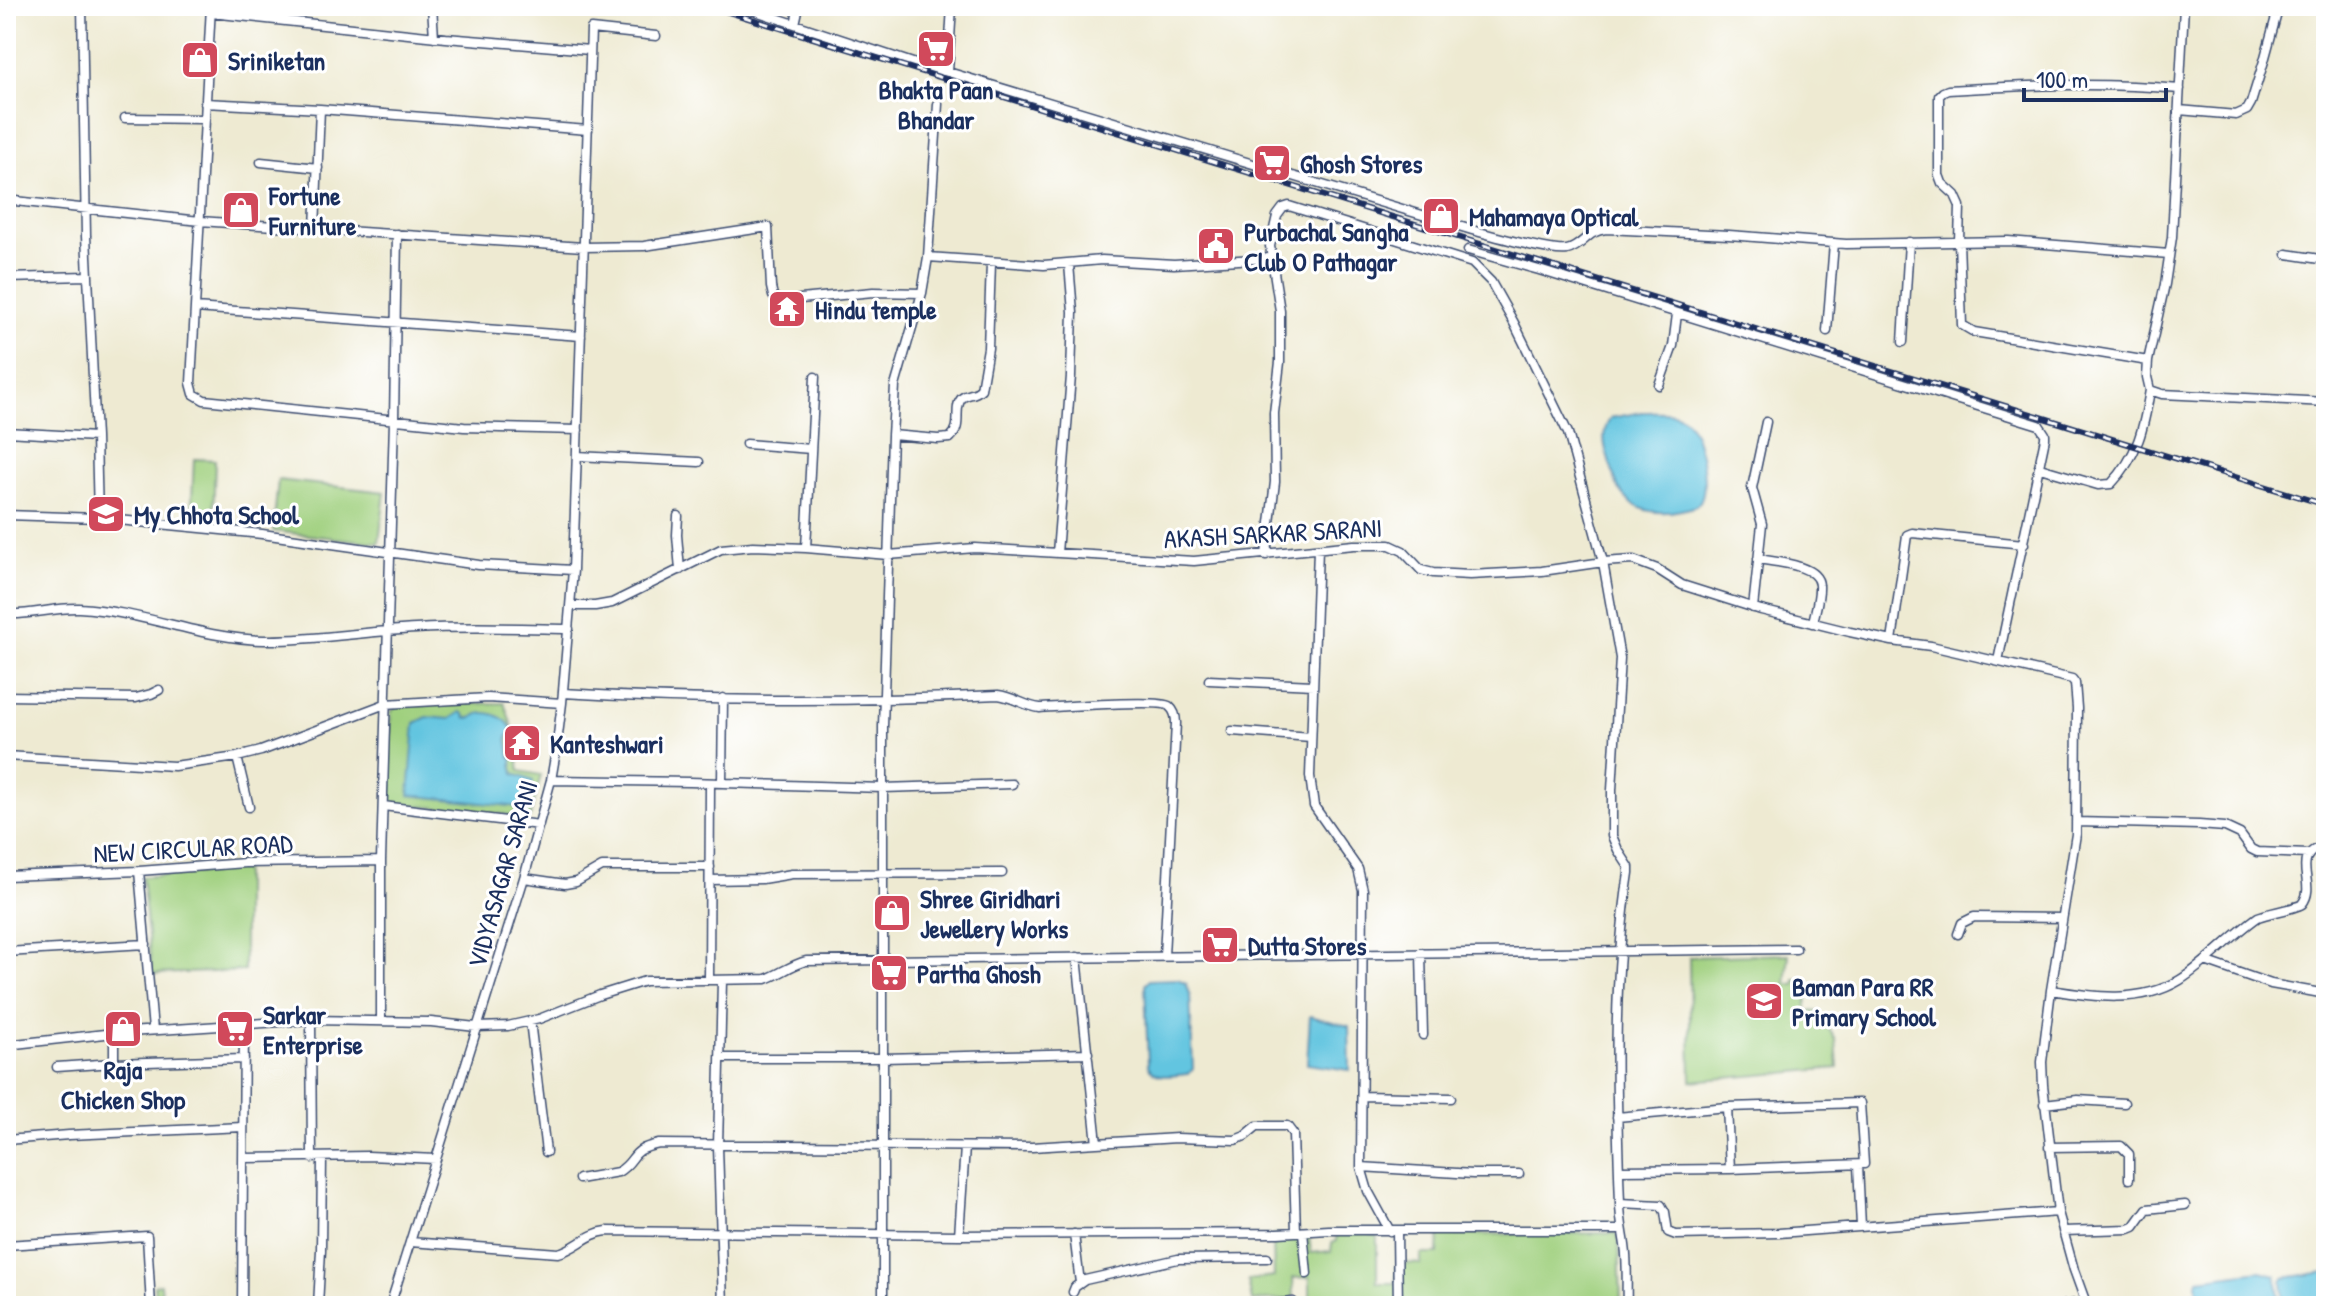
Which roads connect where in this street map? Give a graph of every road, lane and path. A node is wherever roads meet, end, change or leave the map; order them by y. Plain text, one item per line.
1 (82, 6) edge
2 (432, 6) edge
3 (740, 6) edge
4 (799, 6) edge
5 (952, 6) edge
6 (2184, 6) edge
7 (2279, 6) edge
8 (2317, 6) edge
9 (2326, 7) edge
10 (211, 10) edge
11 (795, 24) junction
12 (656, 36) dead end
13 (434, 37) junction
14 (590, 50) junction
15 (948, 72) junction
16 (2180, 89) junction
17 (205, 103) junction
18 (938, 104) dead end
19 (320, 109) junction
20 (2179, 110) junction
21 (125, 118) dead end
22 (204, 119) junction
23 (588, 130) junction
24 (261, 162) dead end
25 (318, 168) junction
26 (6, 200) edge
27 (86, 209) junction
28 (200, 221) junction
29 (315, 229) junction
30 (1472, 230) junction
31 (397, 234) junction
32 (1959, 241) junction
33 (1909, 242) junction
34 (1834, 243) junction
35 (583, 247) junction
36 (1468, 250) junction
37 (2169, 254) junction
38 (2287, 254) dead end
39 (928, 257) junction
40 (1271, 258) junction
41 (2326, 260) edge
42 (1465, 261) junction
43 (991, 263) junction
44 (1069, 264) junction
45 (88, 276) junction
46 (6, 278) edge
47 (922, 293) junction
48 (195, 308) junction
49 (1677, 314) junction
50 (395, 324) junction
51 (1827, 331) dead end
52 (581, 336) junction
53 (1903, 342) dead end
54 (2148, 361) junction
55 (815, 377) dead end
56 (1659, 385) dead end
57 (2150, 390) junction
58 (2326, 402) edge
59 (394, 421) junction
60 (1766, 422) dead end
61 (578, 430) junction
62 (6, 432) edge
63 (892, 435) junction
64 (96, 437) junction
65 (746, 444) dead end
66 (811, 449) junction
67 (577, 456) junction
68 (699, 462) dead end
69 (2040, 468) junction
70 (6, 515) edge
71 (678, 516) dead end
72 (98, 518) junction
73 (2024, 544) junction
74 (806, 548) junction
75 (1318, 549) junction
76 (389, 551) junction
77 (1057, 553) junction
78 (888, 555) junction
79 (1266, 555) junction
80 (1758, 559) junction
81 (1603, 562) junction
82 (573, 570) junction
83 (680, 570) junction
84 (570, 606) junction
85 (1753, 608) junction
86 (6, 614) edge
87 (1813, 623) junction
88 (569, 629) junction
89 (388, 631) junction
90 (1892, 641) junction
91 (1998, 661) junction
92 (1209, 680) dead end
93 (1313, 685) junction
94 (159, 690) dead end
95 (6, 696) edge
96 (563, 698) junction
97 (723, 698) junction
98 (883, 700) junction
99 (385, 704) junction
100 (1232, 731) dead end
101 (1311, 737) junction
102 (6, 756) edge
103 (237, 757) junction
104 (710, 783) junction
105 (722, 783) junction
106 (550, 784) junction
107 (1012, 784) dead end
108 (883, 788) junction
109 (383, 806) junction
110 (249, 807) dead end
111 (2076, 822) junction
112 (539, 825) junction
113 (2326, 845) edge
114 (2308, 854) junction
115 (381, 861) junction
116 (710, 867) junction
117 (139, 871) junction
118 (882, 872) junction
119 (1002, 873) dead end
120 (6, 876) edge
121 (524, 878) junction
122 (710, 880) junction
123 (2062, 918) junction
124 (1958, 934) dead end
125 (146, 944) junction
126 (1796, 949) dead end
127 (6, 952) edge
128 (1421, 953) junction
129 (1620, 953) junction
130 (1363, 954) junction
131 (1164, 956) junction
132 (1077, 957) junction
133 (883, 961) junction
134 (2205, 961) junction
135 (709, 980) junction
136 (722, 981) junction
137 (2051, 990) junction
138 (2326, 994) edge
139 (311, 1020) junction
140 (381, 1021) junction
141 (530, 1021) junction
142 (244, 1024) junction
143 (476, 1027) junction
144 (153, 1030) junction
145 (114, 1033) junction
146 (1423, 1035) dead end
147 (6, 1045) edge
148 (1088, 1053) junction
149 (720, 1058) junction
150 (883, 1058) junction
151 (244, 1059) junction
152 (114, 1063) junction
153 (57, 1067) dead end
154 (1362, 1096) junction
155 (1451, 1098) dead end
156 (2124, 1103) dead end
157 (2044, 1104) junction
158 (1727, 1107) junction
159 (1617, 1117) junction
160 (243, 1127) junction
161 (6, 1140) edge
162 (1097, 1143) junction
163 (718, 1146) junction
164 (883, 1146) junction
165 (965, 1147) junction
166 (2049, 1147) junction
167 (546, 1152) dead end
168 (322, 1157) junction
169 (243, 1158) junction
170 (312, 1158) junction
171 (436, 1159) junction
172 (1858, 1165) junction
173 (1361, 1167) junction
174 (1730, 1169) junction
175 (1619, 1170) junction
176 (1519, 1174) dead end
177 (579, 1179) dead end
178 (2129, 1179) dead end
179 (1620, 1203) junction
180 (2185, 1205) dead end
181 (2058, 1212) junction
182 (1861, 1226) junction
183 (1621, 1230) junction
184 (1394, 1231) junction
185 (2063, 1231) junction
186 (719, 1232) junction
187 (1300, 1232) junction
188 (881, 1234) junction
189 (1074, 1234) junction
190 (959, 1235) junction
191 (410, 1242) junction
192 (6, 1245) edge
193 (1267, 1258) dead end
194 (1307, 1274) dead end
195 (1080, 1283) junction
196 (1073, 1292) dead end
197 (1293, 1302) dead end
198 (2087, 1304) edge
199 (151, 1306) edge
200 (242, 1306) edge
201 (318, 1306) edge
202 (390, 1306) edge
203 (397, 1306) edge
204 (723, 1306) edge
205 (883, 1306) edge
206 (1250, 1306) edge
207 (1398, 1306) edge
208 (1627, 1306) edge
209 (2060, 1306) edge

1 - 27 street
2 - 13 street
3 - 11 street
4 - 11 street
5 - 15 street
6 - 16 street
7 - 20 street
8 - 9 street
10 - 13 street
10 - 17 street
11 - 15 street
12 - 14 street
13 - 14 street
14 - 23 street, VIDYASAGAR SARANI
15 - 30 street
16 - 20 street
16 - 32 street
17 - 19 street
17 - 22 street
18 - 39 street
19 - 23 street
19 - 25 street
20 - 37 street
21 - 22 street
22 - 28 street
23 - 35 street, VIDYASAGAR SARANI
24 - 25 street
25 - 29 street
26 - 27 street
27 - 28 street
27 - 45 street
28 - 29 street
28 - 48 street
29 - 31 street
30 - 34 street
30 - 36 street
31 - 35 street
31 - 50 street
32 - 33 street
32 - 37 street
32 - 54 street
33 - 34 street
33 - 53 street
34 - 51 street
35 - 47 street
35 - 52 street, VIDYASAGAR SARANI
36 - 42 street
36 - 49 street
37 - 54 street
38 - 41 street
39 - 43 street
39 - 47 street
40 - 42 street
40 - 44 street
40 - 79 street
42 - 81 street
43 - 44 street
43 - 63 street
44 - 77 street
45 - 46 street
45 - 64 street
47 - 63 street
48 - 50 street
48 - 59 street
49 - 56 street
49 - 69 street
50 - 52 street
50 - 59 street
52 - 61 street, VIDYASAGAR SARANI
54 - 57 street
55 - 66 street
57 - 58 street
57 - 69 street
59 - 61 street
59 - 76 street
60 - 80 street
61 - 67 street, VIDYASAGAR SARANI
62 - 64 street
63 - 78 street
64 - 72 street
65 - 66 street
66 - 74 street
67 - 68 street
67 - 82 street, VIDYASAGAR SARANI
69 - 73 street
70 - 72 street
71 - 83 street
72 - 76 street
73 - 90 street
73 - 91 street
74 - 78 street, AKASH SARKAR SARANI
74 - 83 street, AKASH SARKAR SARANI
75 - 79 street, AKASH SARKAR SARANI
75 - 81 street, AKASH SARKAR SARANI
75 - 93 street
76 - 82 street
76 - 89 street
77 - 78 street, AKASH SARKAR SARANI
77 - 79 street, AKASH SARKAR SARANI
78 - 98 street
80 - 85 street
80 - 87 street
81 - 85 street, AKASH SARKAR SARANI
81 - 129 street
82 - 84 street, VIDYASAGAR SARANI
83 - 84 street, AKASH SARKAR SARANI
84 - 88 street, VIDYASAGAR SARANI
85 - 87 street, AKASH SARKAR SARANI
86 - 89 street
87 - 90 street, AKASH SARKAR SARANI
88 - 89 street
88 - 96 street, VIDYASAGAR SARANI
89 - 99 street
90 - 91 street, AKASH SARKAR SARANI
91 - 111 street, AKASH SARKAR SARANI
92 - 93 street
93 - 101 street
94 - 95 street
96 - 97 street
96 - 99 street
96 - 106 street, VIDYASAGAR SARANI
97 - 98 street
97 - 105 street
98 - 108 street
98 - 131 street
99 - 103 street
99 - 109 street
100 - 101 street
101 - 130 street
102 - 103 street
103 - 110 street
104 - 105 street
104 - 106 street
104 - 116 street
105 - 108 street
106 - 112 street, VIDYASAGAR SARANI
107 - 108 street
108 - 118 street
109 - 112 street
109 - 115 street
111 - 114 street
111 - 123 street
112 - 121 street, VIDYASAGAR SARANI
113 - 114 street
114 - 134 street
115 - 117 street, NEW CIRCULAR ROAD
115 - 140 street
116 - 121 street
116 - 122 street
117 - 120 street, NEW CIRCULAR ROAD
117 - 125 street
118 - 119 street
118 - 122 street
118 - 133 street
121 - 143 street, VIDYASAGAR SARANI
122 - 135 street
123 - 124 street
123 - 137 street
125 - 127 street
125 - 144 street
126 - 129 street
128 - 129 street
128 - 130 street
128 - 146 street
129 - 159 street
130 - 131 street
130 - 154 street
131 - 132 street
132 - 133 street
132 - 148 street
133 - 136 street
133 - 150 street
134 - 137 street
134 - 138 street
135 - 136 street
135 - 141 street
136 - 149 street
137 - 157 street
139 - 140 street
139 - 142 street
139 - 170 street
140 - 143 street
141 - 143 street
141 - 167 street
142 - 144 street
142 - 151 street
143 - 171 street, VIDYASAGAR SARANI
144 - 145 street
145 - 147 street
145 - 152 street
148 - 150 street
148 - 162 street
149 - 150 street
149 - 163 street
150 - 164 street
151 - 152 street
151 - 160 street
152 - 153 street
154 - 155 street
154 - 173 street
156 - 157 street
157 - 166 street
158 - 159 street
158 - 172 street
158 - 174 street
159 - 175 street
160 - 161 street
160 - 169 street
162 - 165 street
162 - 187 street
163 - 164 street
163 - 177 street
163 - 186 street
164 - 165 street
164 - 188 street
165 - 190 street
166 - 178 street
166 - 181 street
168 - 170 street
168 - 171 street
168 - 201 street
169 - 170 street
169 - 200 street
171 - 191 street, VIDYASAGAR SARANI
172 - 174 street
172 - 182 street
173 - 176 street
173 - 184 street
174 - 175 street
175 - 179 street
179 - 182 street
179 - 183 street
180 - 185 street
181 - 182 street
181 - 185 street
183 - 184 street
183 - 208 street
184 - 187 street
184 - 207 street
185 - 198 street
186 - 188 street
186 - 191 street
186 - 204 street
187 - 189 street
187 - 194 street
188 - 190 street
188 - 205 street
189 - 190 street
189 - 195 street
191 - 202 street, VIDYASAGAR SARANI
192 - 199 street
193 - 195 street
195 - 196 street
197 - 206 street
198 - 209 street
202 - 203 street

